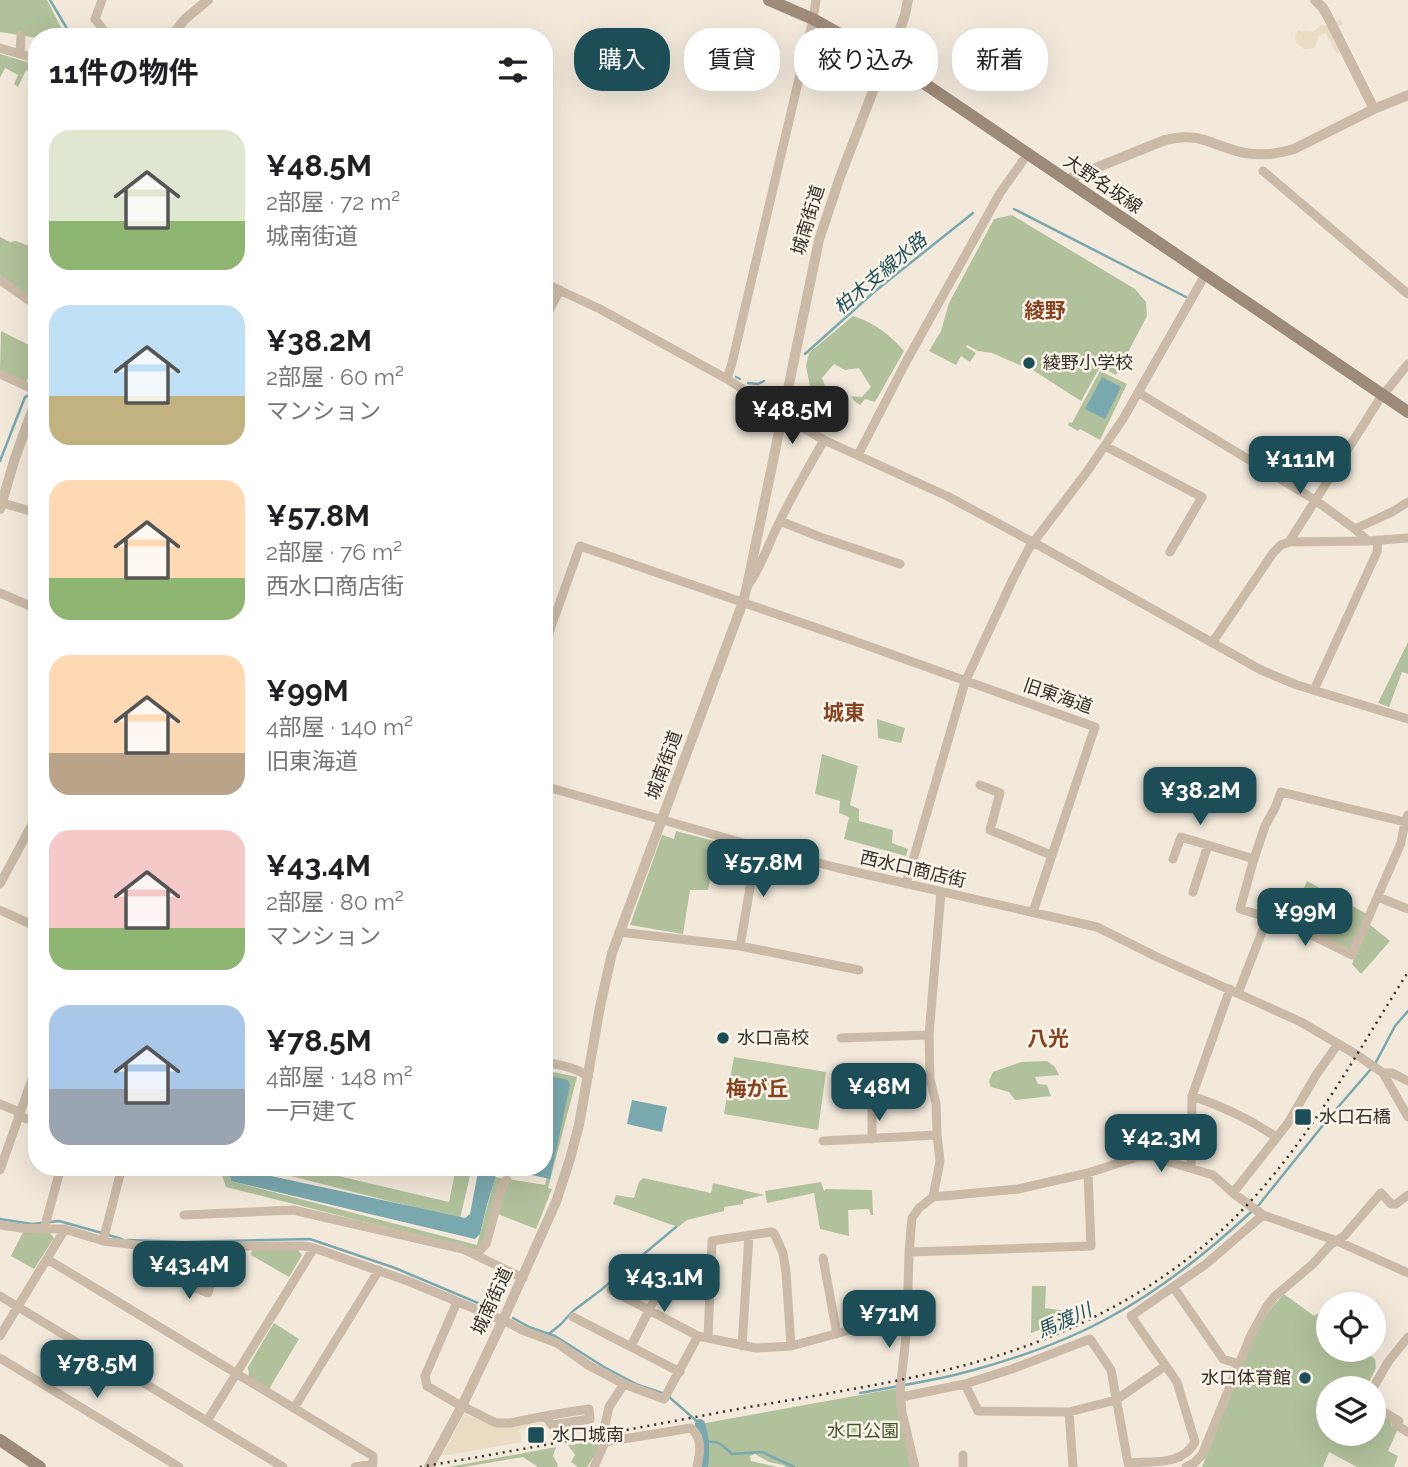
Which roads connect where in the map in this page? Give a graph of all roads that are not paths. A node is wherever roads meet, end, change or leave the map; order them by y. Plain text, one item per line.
1 (102, 0) edge
2 (208, 0) edge
3 (769, 0) edge
4 (816, 0) edge
5 (908, 0) edge
6 (1315, 0) edge
7 (813, 19) junction
8 (102, 28) edge
9 (178, 28) edge
10 (830, 28) edge
11 (900, 28) edge
12 (21, 35) dead end
13 (0, 48) edge
14 (20, 53) junction
15 (28, 56) edge
16 (872, 91) edge
17 (936, 91) edge
18 (1408, 95) edge
19 (1374, 109) junction
20 (1027, 155) junction
21 (1263, 171) dead end
22 (1066, 180) junction
23 (1205, 275) junction
24 (0, 280) edge
25 (553, 287) edge
26 (560, 290) junction
27 (1408, 294) edge
28 (28, 300) edge
29 (553, 303) edge
30 (1408, 364) edge
31 (0, 374) edge
32 (727, 379) junction
33 (28, 387) edge
34 (1139, 393) junction
35 (1382, 395) junction
36 (1408, 412) edge
37 (783, 416) junction
38 (28, 422) edge
39 (824, 440) junction
40 (1105, 446) junction
41 (858, 455) junction
42 (1315, 500) junction
43 (1408, 502) edge
44 (1, 506) edge
45 (28, 511) edge
46 (779, 521) junction
47 (1355, 529) junction
48 (1166, 536) dead end
49 (1408, 538) edge
50 (1373, 541) junction
51 (1034, 542) junction
52 (1175, 542) junction
53 (1289, 542) junction
54 (1170, 552) dead end
55 (900, 564) dead end
56 (747, 586) junction
57 (0, 593) edge
58 (743, 602) junction
59 (28, 605) edge
60 (553, 621) edge
61 (1212, 643) junction
62 (965, 682) junction
63 (1314, 690) junction
64 (1408, 719) edge
65 (980, 785) dead end
66 (553, 789) edge
67 (1407, 820) edge
68 (662, 821) junction
69 (28, 832) edge
70 (1208, 845) junction
71 (757, 847) junction
72 (1051, 855) junction
73 (1173, 859) dead end
74 (1254, 859) junction
75 (0, 884) edge
76 (906, 884) junction
77 (941, 892) junction
78 (1193, 892) dead end
79 (1378, 897) junction
80 (0, 909) edge
81 (1408, 909) edge
82 (1033, 912) junction
83 (1268, 917) junction
84 (28, 923) edge
85 (619, 932) junction
86 (740, 946) junction
87 (859, 970) dead end
88 (1234, 991) junction
89 (929, 1035) junction
90 (841, 1038) dead end
91 (1338, 1044) junction
92 (553, 1064) edge
93 (1380, 1069) junction
94 (1408, 1072) edge
95 (588, 1077) junction
96 (1408, 1082) edge
97 (28, 1090) edge
98 (872, 1092) dead end
99 (1192, 1096) junction
100 (0, 1104) edge
101 (19, 1114) junction
102 (1408, 1117) edge
103 (28, 1118) edge
104 (937, 1135) junction
105 (1276, 1137) junction
106 (872, 1139) junction
107 (823, 1141) dead end
108 (1191, 1168) junction
109 (0, 1170) edge
110 (1088, 1173) junction
111 (59, 1176) edge
112 (120, 1176) edge
113 (507, 1180) dead end
114 (1233, 1193) junction
115 (1408, 1195) edge
116 (933, 1197) junction
117 (184, 1215) dead end
118 (1263, 1215) junction
119 (0, 1225) edge
120 (44, 1229) junction
121 (65, 1229) junction
122 (749, 1235) junction
123 (103, 1241) junction
124 (1337, 1241) junction
125 (220, 1246) junction
126 (314, 1248) junction
127 (170, 1249) junction
128 (909, 1252) junction
129 (476, 1255) junction
130 (823, 1258) dead end
131 (47, 1259) junction
132 (680, 1264) dead end
133 (379, 1270) junction
134 (1408, 1273) edge
135 (523, 1278) junction
136 (1174, 1288) junction
137 (611, 1290) dead end
138 (0, 1296) edge
139 (457, 1302) junction
140 (18, 1307) junction
141 (649, 1310) junction
142 (573, 1317) dead end
143 (503, 1320) junction
144 (907, 1320) junction
145 (837, 1334) junction
146 (0, 1336) edge
147 (703, 1336) junction
148 (1408, 1337) edge
149 (631, 1346) junction
150 (742, 1346) junction
151 (791, 1346) junction
152 (0, 1359) edge
153 (1239, 1364) junction
154 (1165, 1366) junction
155 (680, 1372) junction
156 (237, 1374) junction
157 (1380, 1376) edge
158 (624, 1384) junction
159 (965, 1384) junction
160 (901, 1390) junction
161 (1116, 1400) junction
162 (462, 1406) junction
163 (294, 1408) junction
164 (1069, 1412) junction
165 (1386, 1413) edge
166 (545, 1416) dead end
167 (207, 1421) junction
168 (1408, 1432) edge
169 (0, 1440) edge
170 (605, 1442) junction
171 (963, 1455) dead end
172 (40, 1467) edge
173 (179, 1467) edge
174 (283, 1467) edge
175 (355, 1467) edge
176 (429, 1467) edge
177 (594, 1467) edge
178 (697, 1467) edge
179 (915, 1467) edge
180 (964, 1467) edge
181 (1073, 1467) edge
182 (1186, 1467) edge

1 - 8 street
2 - 9 street
3 - 7 main road, 大野名坂線
4 - 7 street
5 - 11 street, 城南街道
6 - 19 street
7 - 10 main road, 大野名坂線
7 - 32 street
12 - 14 street
13 - 14 street
14 - 15 street
16 - 37 street, 城南街道
17 - 20 main road, 大野名坂線
18 - 19 street
19 - 22 street
20 - 22 main road, 大野名坂線
20 - 41 street
21 - 27 street
22 - 23 main road, 大野名坂線
23 - 34 street
23 - 35 main road, 大野名坂線
24 - 28 street
25 - 26 street
26 - 29 street
26 - 32 street
30 - 35 street
31 - 33 street
32 - 37 street
34 - 40 street
34 - 42 street
35 - 36 main road, 大野名坂線
35 - 42 street
37 - 39 street
37 - 56 street, 城南街道
38 - 44 street
39 - 41 street
39 - 46 street
40 - 51 street
40 - 52 street
41 - 51 street
42 - 47 street
42 - 53 street
43 - 47 street
44 - 45 street
46 - 55 street
46 - 56 street
47 - 50 street
48 - 52 street
49 - 50 street
50 - 53 street
50 - 63 street
51 - 61 street
51 - 62 street
52 - 54 street
53 - 61 street
56 - 58 street, 城南街道
57 - 59 street
58 - 60 street, 旧東海道
58 - 62 street, 旧東海道
58 - 68 street, 城南街道
61 - 63 street
62 - 72 street, 旧東海道
62 - 76 street
63 - 64 street
65 - 72 street
66 - 68 street, 西水口商店街
67 - 74 street
67 - 79 street
68 - 71 street, 西水口商店街
68 - 85 street, 城南街道
69 - 75 street
70 - 73 street
70 - 74 street
70 - 78 street
71 - 76 street, 西水口商店街
71 - 86 street
72 - 82 street, 旧東海道
74 - 83 street
76 - 77 street, 西水口商店街
77 - 82 street, 西水口商店街
77 - 89 street
79 - 81 street
79 - 83 street
80 - 84 street
82 - 88 street
83 - 88 street
85 - 86 street
85 - 95 street, 城南街道
86 - 87 street
88 - 91 street
88 - 99 street
89 - 90 street
89 - 104 street
91 - 93 street
91 - 105 street
92 - 95 street
93 - 94 street
93 - 96 street
93 - 102 street
95 - 135 street, 城南街道
97 - 101 street
98 - 106 street
99 - 105 street
99 - 108 street
100 - 101 street
101 - 103 street
101 - 109 street
104 - 106 street
104 - 116 street
105 - 114 street
106 - 107 street
108 - 110 street
108 - 114 street
110 - 116 street
110 - 128 street
111 - 120 street
112 - 123 street
113 - 129 street
114 - 118 street
115 - 124 street
116 - 128 street
117 - 129 street
118 - 124 street
118 - 136 street
119 - 120 street
120 - 121 street
121 - 123 street
121 - 131 street
122 - 147 street
122 - 150 street
122 - 151 street
123 - 127 street
124 - 134 street
124 - 153 street
125 - 126 street
125 - 127 street
125 - 127 street
126 - 133 street
126 - 156 street
128 - 144 street
129 - 135 street
130 - 145 street
131 - 140 street
131 - 156 street
132 - 141 street
133 - 139 street
133 - 163 street
135 - 143 street, 城南街道
136 - 153 street
136 - 154 street
137 - 141 street
138 - 140 street
139 - 143 street
139 - 162 street
140 - 146 street
140 - 167 street
141 - 147 street
141 - 149 street
142 - 149 street
143 - 158 street
143 - 162 street, 城南街道
144 - 145 street
144 - 160 street
145 - 151 street
147 - 150 street
147 - 155 street
148 - 157 street
149 - 155 street
150 - 151 street
152 - 173 street
153 - 182 street
154 - 161 street
154 - 161 street
155 - 158 street
156 - 163 street
156 - 167 street
158 - 170 street
159 - 160 street
159 - 161 street
159 - 164 street
160 - 179 street
161 - 164 street
162 - 166 street
162 - 176 street, 城南街道
163 - 175 street
164 - 181 street
165 - 168 street
167 - 174 street
169 - 172 main road
170 - 177 street
170 - 178 street
171 - 180 street

